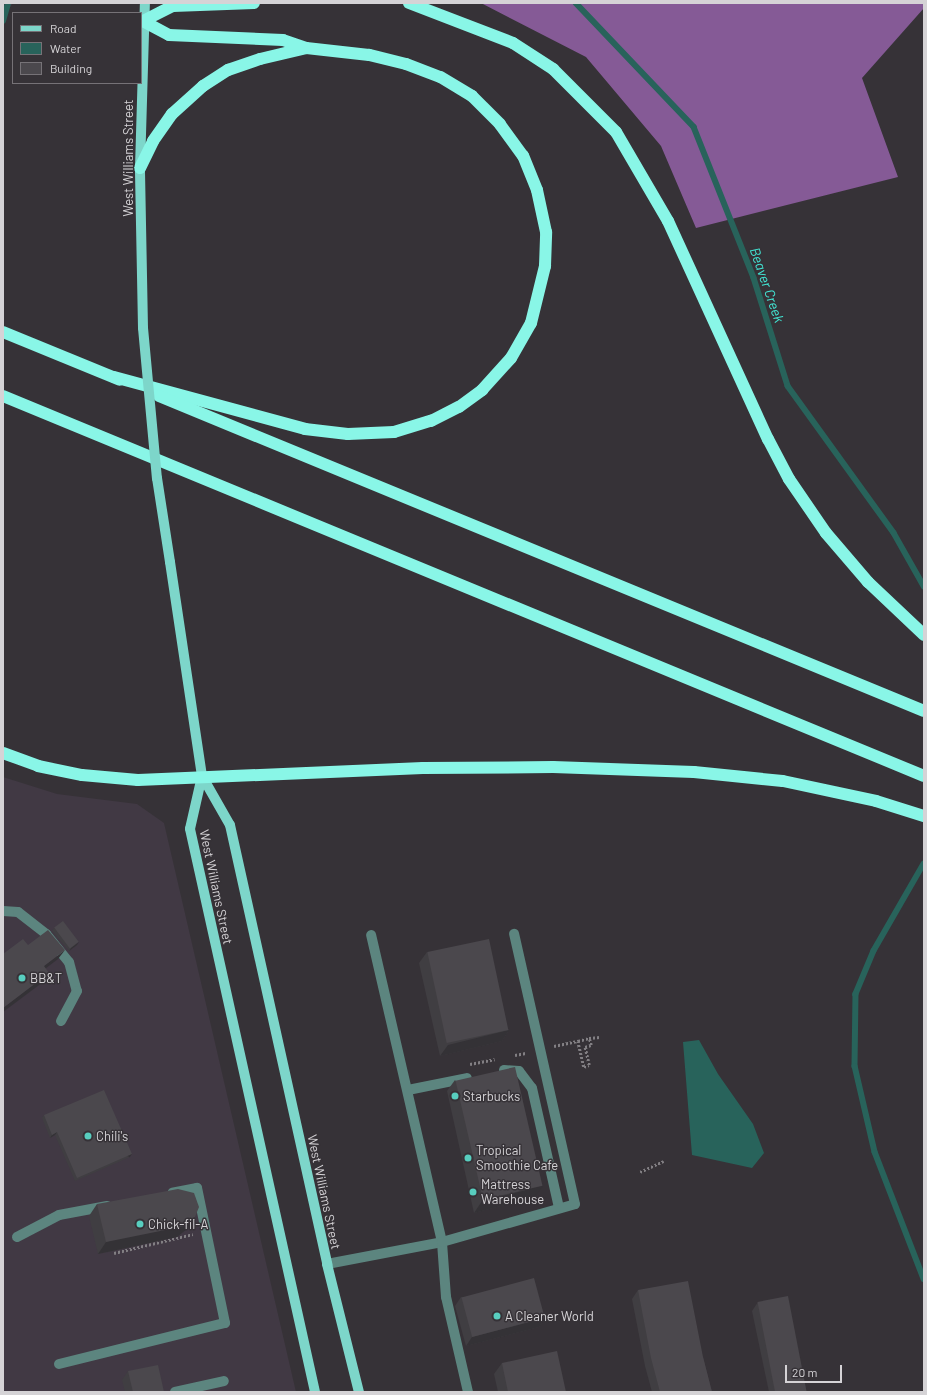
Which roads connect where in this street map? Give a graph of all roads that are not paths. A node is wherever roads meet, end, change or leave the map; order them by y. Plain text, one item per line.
1 (145, 3) edge
2 (254, 3) edge
3 (409, 3) edge
4 (143, 21) junction
5 (306, 48) junction
6 (142, 70) edge
7 (142, 84) edge
8 (140, 168) junction
9 (3, 332) edge
10 (114, 377) junction
11 (3, 396) edge
12 (924, 635) edge
13 (924, 711) edge
14 (3, 753) edge
15 (202, 776) junction
16 (924, 776) edge
17 (924, 816) edge
18 (3, 911) edge
19 (514, 934) dead end
20 (371, 935) dead end
21 (61, 1021) dead end
22 (490, 1073) edge
23 (474, 1076) edge
24 (408, 1090) junction
25 (159, 1196) edge
26 (121, 1203) edge
27 (559, 1208) junction
28 (17, 1237) dead end
29 (442, 1242) junction
30 (327, 1264) junction
31 (59, 1364) dead end
32 (224, 1381) dead end
33 (175, 1392) edge
34 (315, 1392) edge
35 (359, 1392) edge
36 (468, 1392) edge

1 - 4 main road, West Williams Street
2 - 4 highway
3 - 12 highway
4 - 5 highway
4 - 6 main road, West Williams Street
5 - 8 highway
5 - 10 highway
7 - 8 main road, West Williams Street
8 - 15 main road, West Williams Street, bridge
9 - 10 highway
10 - 13 highway
11 - 16 highway
14 - 15 highway
15 - 17 highway
15 - 30 main road, West Williams Street
15 - 34 main road, West Williams Street
18 - 21 lane
19 - 27 lane
20 - 24 lane
22 - 27 lane
23 - 24 lane
24 - 29 lane
25 - 31 lane
26 - 28 lane
27 - 29 lane
29 - 30 lane
29 - 36 lane
30 - 35 main road, West Williams Street
32 - 33 lane

